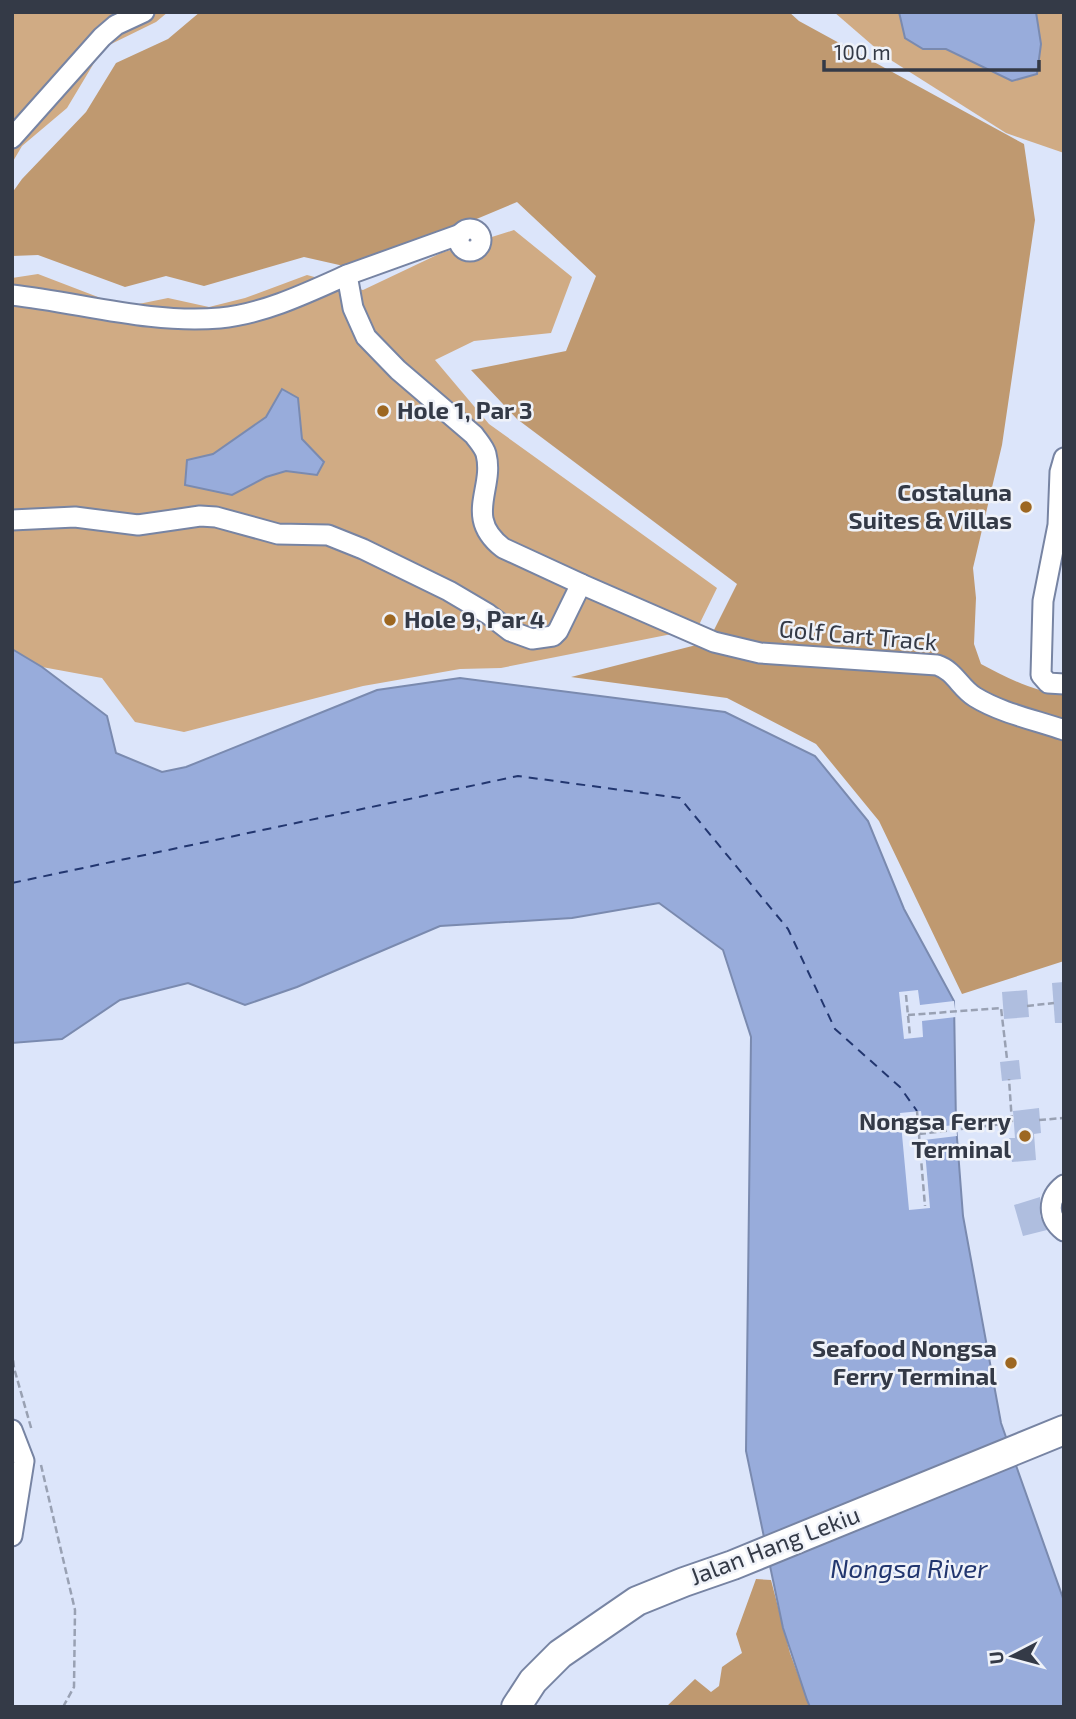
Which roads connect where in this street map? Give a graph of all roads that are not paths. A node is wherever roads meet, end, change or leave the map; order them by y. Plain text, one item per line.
1 (144, 12) edge
2 (12, 138) edge
3 (461, 234) dead end
4 (347, 275) junction
5 (12, 295) edge
6 (1063, 467) edge
7 (12, 520) edge
8 (581, 584) junction
9 (1064, 684) edge
10 (1064, 730) edge
11 (1064, 1185) edge
12 (1064, 1231) edge
13 (12, 1430) edge
14 (1055, 1434) edge
15 (12, 1536) edge
16 (516, 1707) edge

1 - 2 lane
3 - 4 lane
4 - 5 lane
4 - 8 lane
6 - 9 lane
7 - 8 lane
8 - 10 lane, Golf Cart Track
11 - 12 lane
13 - 15 lane
14 - 16 highway, Jalan Hang Lekiu

